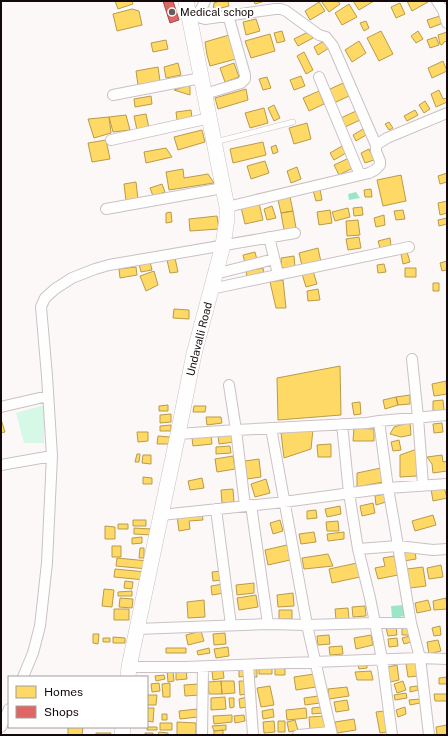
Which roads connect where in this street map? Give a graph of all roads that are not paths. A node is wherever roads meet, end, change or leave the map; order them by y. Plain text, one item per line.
1 (186, 1) edge
2 (205, 1) edge
3 (437, 1) edge
4 (193, 15) junction
5 (228, 15) junction
6 (447, 23) edge
7 (319, 77) dead end
8 (202, 78) junction
9 (205, 94) junction
10 (113, 95) dead end
11 (446, 115) edge
12 (210, 118) junction
13 (293, 122) dead end
14 (111, 140) dead end
15 (214, 142) junction
16 (376, 145) junction
17 (360, 175) junction
18 (223, 188) junction
19 (227, 207) junction
20 (106, 209) dead end
21 (295, 233) dead end
22 (269, 237) junction
23 (224, 245) junction
24 (409, 247) dead end
25 (274, 259) junction
26 (215, 274) junction
27 (278, 274) junction
28 (211, 289) junction
29 (412, 359) dead end
30 (229, 386) dead end
31 (48, 396) junction
32 (1, 407) edge
33 (447, 415) edge
34 (418, 417) junction
35 (379, 421) junction
36 (342, 424) junction
37 (272, 428) junction
38 (236, 430) junction
39 (178, 434) junction
40 (52, 456) junction
41 (1, 465) edge
42 (447, 484) edge
43 (423, 486) junction
44 (388, 488) junction
45 (349, 493) junction
46 (284, 502) junction
47 (248, 506) junction
48 (216, 509) junction
49 (161, 515) junction
50 (398, 546) junction
51 (358, 549) junction
52 (447, 549) edge
53 (375, 623) junction
54 (411, 623) junction
55 (268, 624) junction
56 (231, 625) junction
57 (307, 625) junction
58 (137, 630) junction
59 (420, 658) junction
60 (382, 659) junction
61 (447, 659) edge
62 (315, 662) junction
63 (248, 665) junction
64 (203, 667) junction
65 (129, 672) edge
66 (23, 676) edge
67 (8, 711) edge
68 (1, 727) edge
69 (332, 734) edge
70 (202, 735) edge
71 (253, 735) edge
72 (298, 735) edge
73 (392, 735) edge
74 (429, 735) edge

1 - 4 main road, Undavalli Road
2 - 4 street
3 - 6 street
4 - 5 street
4 - 8 main road, Undavalli Road
5 - 9 street
5 - 16 street
7 - 17 street
8 - 9 main road, Undavalli Road
8 - 10 street
9 - 12 main road, Undavalli Road
11 - 16 street
12 - 14 street
12 - 15 main road, Undavalli Road
13 - 15 lane
15 - 18 main road, Undavalli Road
16 - 17 street
17 - 19 street
18 - 19 main road, Undavalli Road
18 - 20 street
19 - 23 main road, Undavalli Road
21 - 22 street
22 - 23 street
22 - 25 street
23 - 26 main road, Undavalli Road
23 - 31 street
24 - 27 street
25 - 26 street
25 - 27 street
26 - 28 main road, Undavalli Road
27 - 28 street
28 - 39 main road, Undavalli Road
29 - 34 street
30 - 38 street
31 - 32 street
31 - 40 street
33 - 34 street
34 - 35 street
34 - 43 street
35 - 36 street
35 - 44 street
36 - 37 street
36 - 45 street
37 - 38 street
37 - 46 street
38 - 39 street
38 - 47 street
39 - 49 main road, Undavalli Road
40 - 41 street
40 - 66 street
42 - 43 street
43 - 44 street
44 - 45 street
44 - 50 street
45 - 46 street
45 - 51 street
46 - 47 street
46 - 57 street
47 - 48 street
47 - 55 street
48 - 49 street
48 - 56 street
49 - 58 main road, Undavalli Road
50 - 51 street
50 - 52 street
50 - 54 street
51 - 53 street
53 - 54 street
53 - 57 street
53 - 60 street
54 - 59 street
55 - 56 street
55 - 57 street
56 - 58 street
57 - 62 street
58 - 65 main road, Undavalli Road
59 - 60 street
59 - 61 street
59 - 74 street
60 - 62 street
60 - 73 street
62 - 63 street
62 - 69 street
63 - 64 street
63 - 71 street
64 - 65 street
64 - 70 street
67 - 68 street
69 - 72 street

